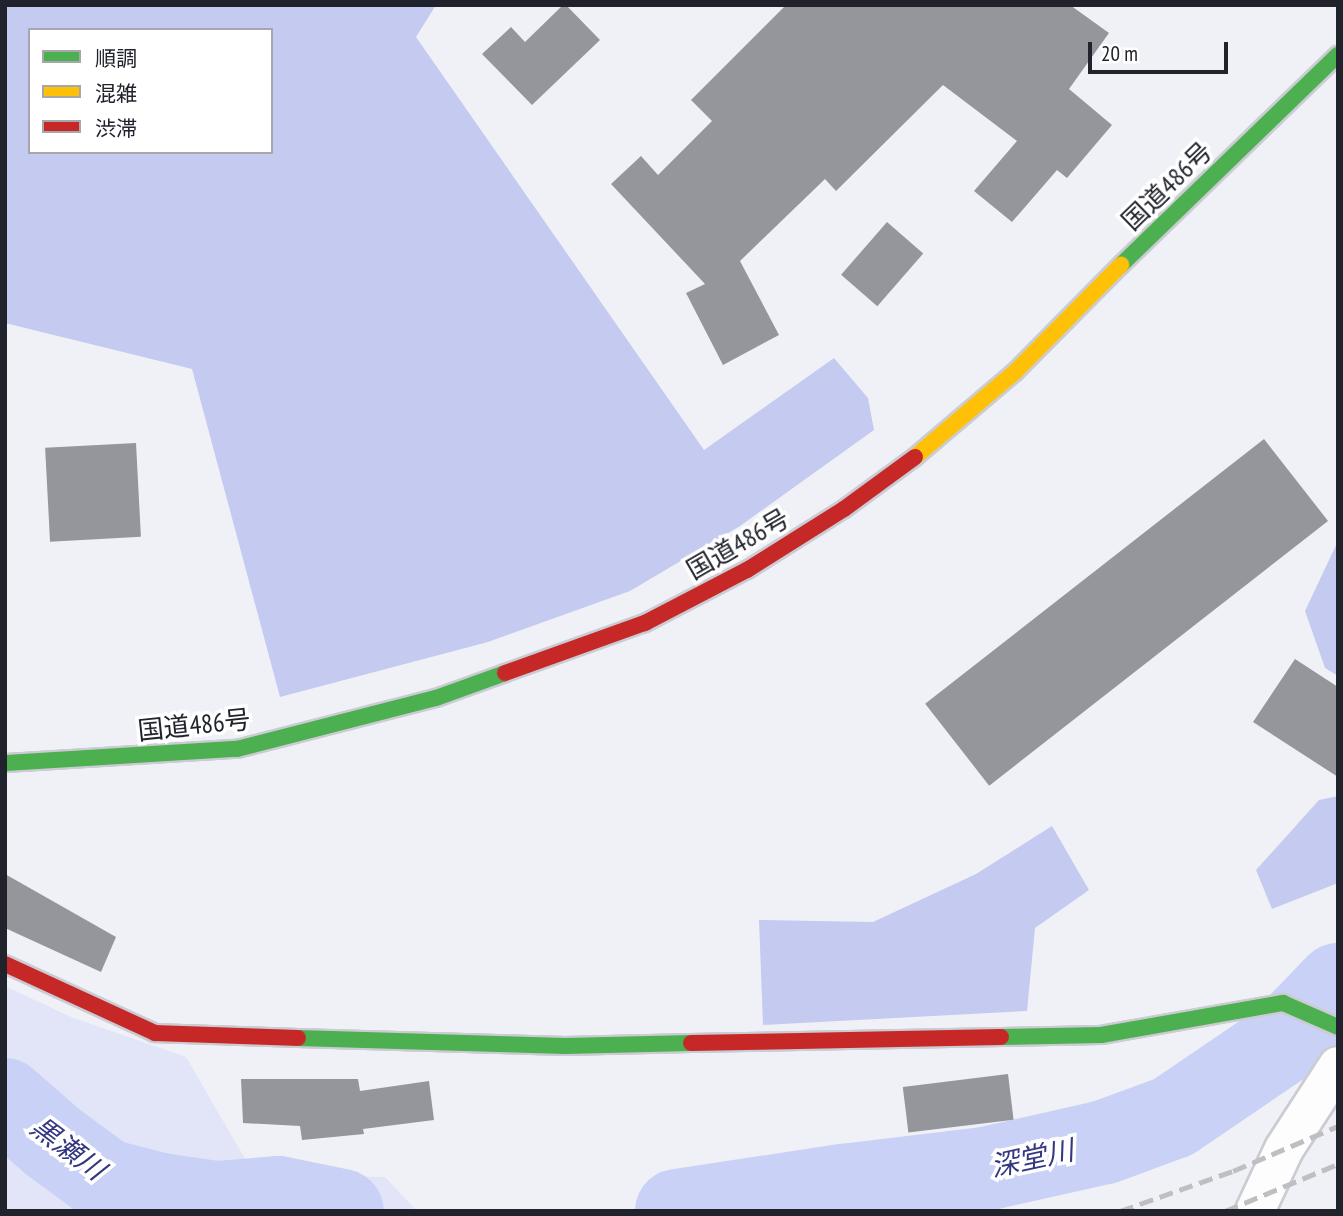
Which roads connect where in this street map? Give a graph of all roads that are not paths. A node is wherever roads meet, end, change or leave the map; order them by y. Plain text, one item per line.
1 (1338, 55) edge
2 (5, 763) edge
3 (5, 964) edge
4 (1334, 1026) edge
5 (1338, 1066) edge
6 (1255, 1211) edge

1 - 2 main road, 国道486号
3 - 4 main road
5 - 6 street

